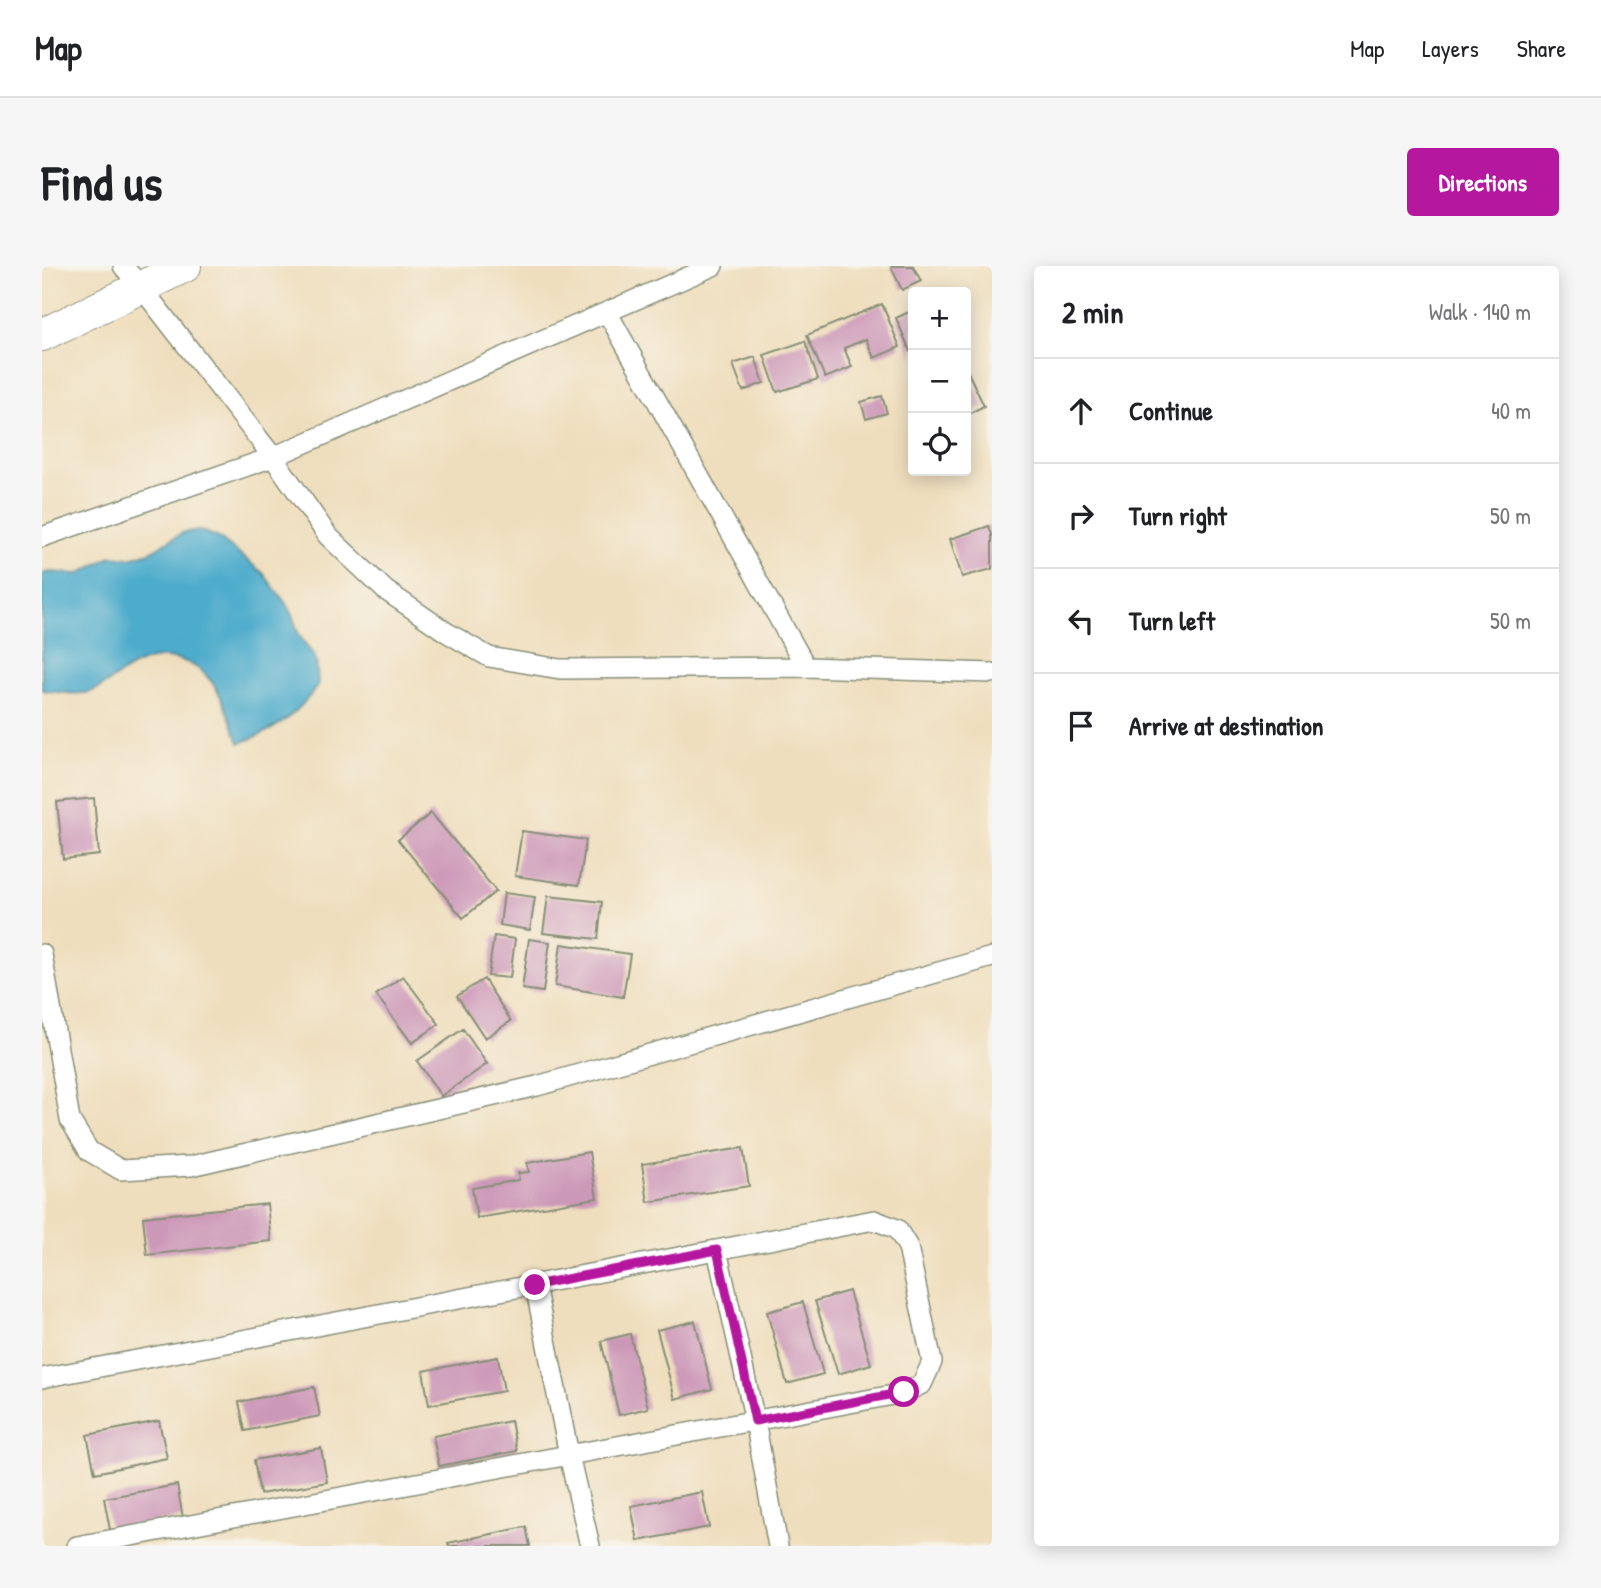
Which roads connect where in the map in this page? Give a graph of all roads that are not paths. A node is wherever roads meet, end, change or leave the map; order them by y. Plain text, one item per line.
1 (185, 266) edge
2 (713, 266) edge
3 (132, 276) edge
4 (607, 312) junction
5 (42, 335) edge
6 (273, 457) junction
7 (42, 537) edge
8 (806, 667) junction
9 (992, 673) edge
10 (42, 954) edge
11 (992, 957) edge
12 (717, 1250) junction
13 (535, 1285) junction
14 (42, 1378) edge
15 (755, 1421) junction
16 (569, 1455) junction
17 (77, 1546) edge
18 (590, 1546) edge
19 (778, 1546) edge

1 - 3 main road
2 - 4 street
3 - 5 main road
3 - 6 street
4 - 6 street
4 - 8 street
6 - 7 street
6 - 8 street
8 - 9 street
10 - 11 street
12 - 13 street
12 - 15 street
12 - 15 street
13 - 14 street
13 - 16 street
15 - 16 street
15 - 19 street
16 - 17 street
16 - 18 street

